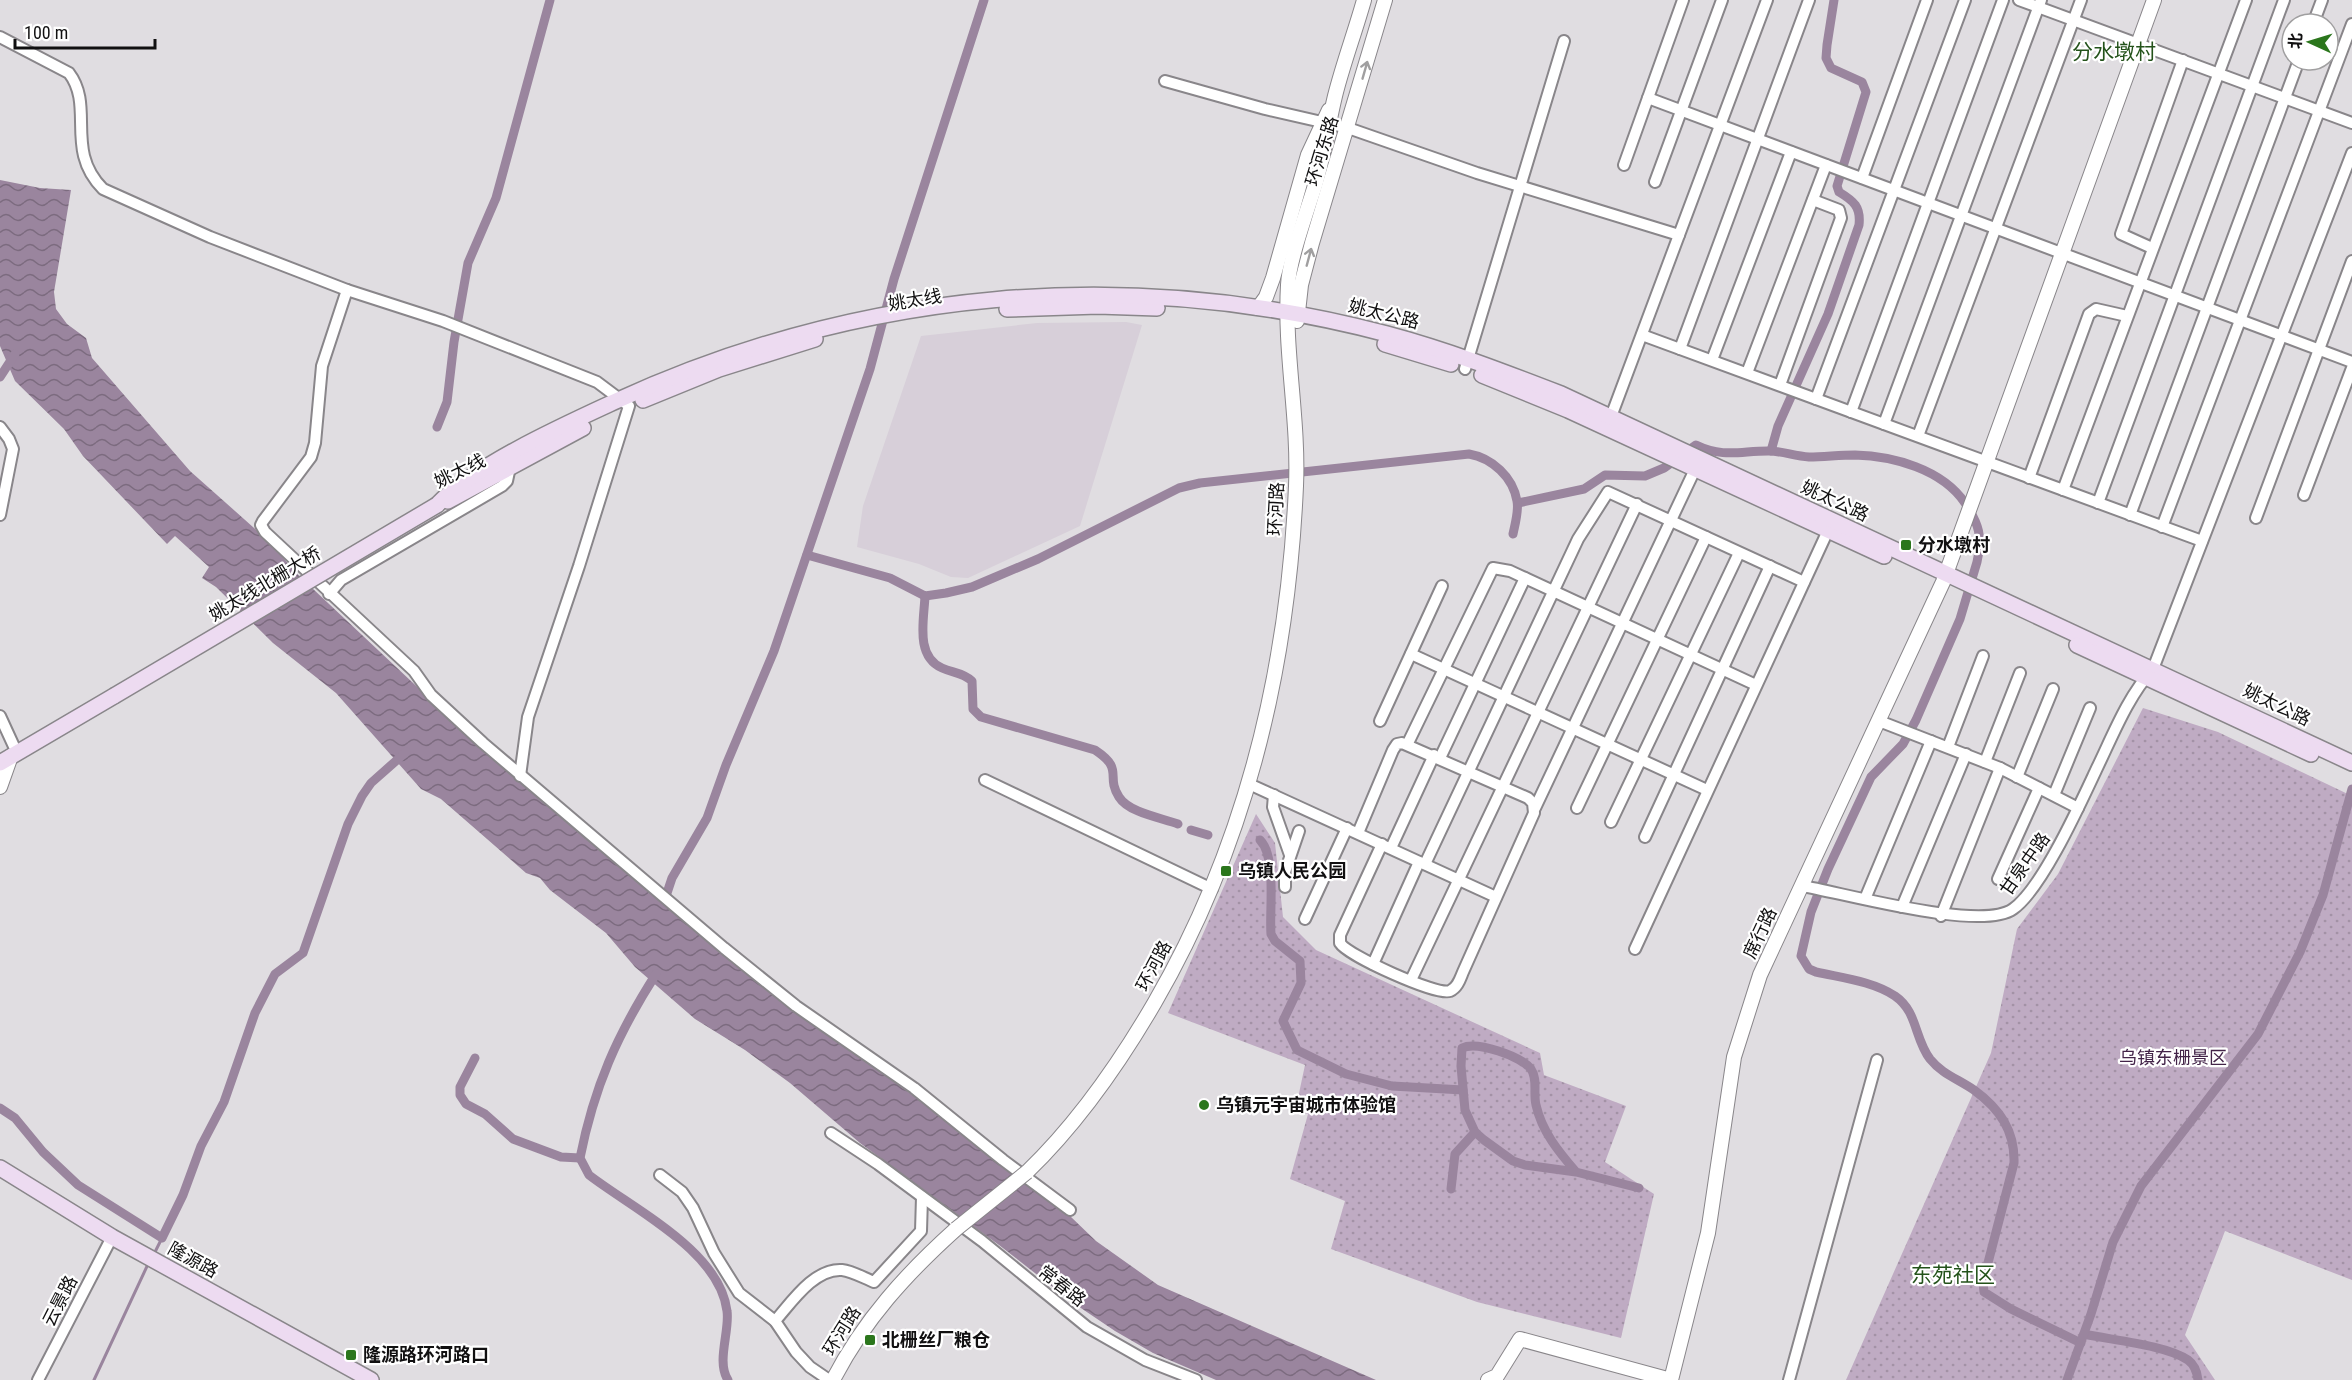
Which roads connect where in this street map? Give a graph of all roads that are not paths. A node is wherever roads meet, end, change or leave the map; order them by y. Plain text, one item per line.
1 (1364, 0) edge
2 (1385, 0) edge
3 (1683, 0) edge
4 (1722, 0) edge
5 (1767, 0) edge
6 (1809, 0) edge
7 (1927, 0) edge
8 (1965, 0) edge
9 (2003, 0) edge
10 (2019, 0) edge
11 (2080, 0) edge
12 (2154, 0) edge
13 (2246, 0) edge
14 (2284, 0) edge
15 (2040, 4) edge
16 (2073, 20) junction
17 (2352, 24) edge
18 (0, 37) edge
19 (1564, 41) dead end
20 (2138, 44) junction
21 (2183, 60) junction
22 (2295, 72) edge
23 (2219, 74) junction
24 (1165, 81) dead end
25 (2252, 86) junction
26 (1335, 97) junction
27 (1648, 98) junction
28 (2285, 98) junction
29 (1681, 110) junction
30 (2319, 111) junction
31 (2352, 123) edge
32 (1720, 125) junction
33 (1348, 128) junction
34 (1758, 139) junction
35 (1791, 152) junction
36 (2352, 153) edge
37 (1624, 165) dead end
38 (1829, 166) junction
39 (1862, 178) junction
40 (1654, 182) dead end
41 (1520, 186) junction
42 (1894, 190) junction
43 (1813, 200) junction
44 (1928, 203) junction
45 (1961, 215) junction
46 (1995, 228) junction
47 (1679, 235) junction
48 (2152, 248) junction
49 (2061, 253) junction
50 (2352, 261) edge
51 (2140, 282) junction
52 (347, 290) junction
53 (2174, 295) junction
54 (1258, 308) junction
55 (2207, 308) junction
56 (912, 314) junction
57 (2127, 316) junction
58 (1292, 318) junction
59 (2240, 320) junction
60 (1642, 334) junction
61 (2282, 335) junction
62 (1680, 349) junction
63 (2319, 349) junction
64 (1713, 360) junction
65 (2352, 362) edge
66 (1466, 364) junction
67 (2352, 368) edge
68 (1747, 373) junction
69 (1784, 387) junction
70 (1811, 397) junction
71 (625, 403) junction
72 (1851, 412) junction
73 (1609, 423) junction
74 (1884, 424) junction
75 (0, 427) edge
76 (1918, 436) junction
77 (1988, 462) junction
78 (1697, 465) junction
79 (510, 467) junction
80 (2029, 477) junction
81 (2063, 490) junction
82 (2304, 495) dead end
83 (2098, 503) junction
84 (1637, 504) junction
85 (437, 506) junction
86 (0, 515) edge
87 (2130, 515) junction
88 (2256, 518) dead end
89 (1672, 520) junction
90 (1830, 526) junction
91 (2162, 527) junction
92 (1706, 537) junction
93 (2202, 542) junction
94 (1739, 552) junction
95 (1770, 566) junction
96 (1525, 578) junction
97 (1945, 578) junction
98 (1804, 582) junction
99 (1442, 586) dead end
100 (1553, 591) junction
101 (329, 594) junction
102 (1588, 607) junction
103 (1623, 624) junction
104 (1657, 639) junction
105 (1411, 654) junction
106 (1690, 655) junction
107 (1983, 656) dead end
108 (1443, 669) junction
109 (1722, 669) junction
110 (2020, 673) dead end
111 (2149, 673) junction
112 (1475, 684) junction
113 (1756, 685) junction
114 (2053, 689) dead end
115 (1504, 697) junction
116 (2090, 708) dead end
117 (1538, 712) junction
118 (0, 716) edge
119 (1380, 721) dead end
120 (1879, 721) junction
121 (1573, 728) junction
122 (1931, 741) junction
123 (1408, 743) junction
124 (1607, 744) junction
125 (1948, 747) junction
126 (1966, 754) junction
127 (9, 757) edge
128 (1437, 757) junction
129 (1641, 759) junction
130 (1985, 762) junction
131 (2349, 767) edge
132 (2001, 768) junction
133 (1469, 771) junction
134 (1674, 775) junction
135 (520, 776) junction
136 (2017, 777) junction
137 (985, 780) dead end
138 (1249, 784) junction
139 (0, 787) edge
140 (1502, 787) junction
141 (2039, 788) junction
142 (1707, 790) junction
143 (1274, 795) junction
144 (2054, 795) junction
145 (1535, 807) junction
146 (1577, 808) dead end
147 (2078, 808) junction
148 (1611, 822) dead end
149 (1352, 830) junction
150 (1299, 831) dead end
151 (1645, 837) dead end
152 (1387, 846) junction
153 (1290, 855) junction
154 (1422, 863) junction
155 (1998, 879) dead end
156 (1459, 880) junction
157 (1285, 887) dead end
158 (1807, 887) junction
159 (1212, 889) junction
160 (1496, 897) junction
161 (1865, 899) junction
162 (1902, 907) junction
163 (1941, 916) junction
164 (1305, 919) dead end
165 (1635, 949) dead end
166 (1372, 964) junction
167 (1411, 980) junction
168 (1876, 1060) dead end
169 (831, 1133) dead end
170 (0, 1168) edge
171 (660, 1175) dead end
172 (922, 1197) junction
173 (1070, 1210) dead end
174 (112, 1237) junction
175 (775, 1321) junction
176 (38, 1380) edge
177 (371, 1380) edge
178 (831, 1380) edge
179 (1196, 1380) edge
180 (1488, 1380) edge
181 (1671, 1380) edge
182 (1789, 1380) edge

1 - 26 street, 环河路
33 -> 2 street, 环河东路
3 - 27 street
4 - 29 street
5 - 32 street
6 - 34 street
7 - 39 street
8 - 42 street
9 - 44 street
10 - 15 street
11 - 16 street
12 - 20 street, 席行路
13 - 23 street
14 - 25 street
15 - 16 street
15 - 45 street
16 - 20 street
16 - 46 street
17 - 30 street
18 - 52 street
19 - 41 street
20 - 21 street
20 - 49 street, 席行路
21 - 23 street
21 - 48 street
22 - 28 street
23 - 25 street
23 - 48 street
24 - 33 street
25 - 28 street
25 - 53 street
26 - 54 street
26 - 58 street, 环河路
27 - 29 street
27 - 37 street
28 - 30 street
28 - 55 street
29 - 32 street
29 - 40 street
30 - 31 street
30 - 59 street
32 - 34 street
32 - 47 street
33 - 41 street
58 -> 33 street, 环河东路
34 - 35 street
34 - 62 street
35 - 38 street
35 - 64 street
36 - 61 street, 甘泉中路
38 - 39 street
38 - 43 street
39 - 42 street
41 - 47 street
41 - 66 street
42 - 44 street
42 - 70 street
43 - 68 street
43 - 69 street
44 - 45 street
44 - 72 street
45 - 46 street
45 - 74 street
46 - 49 street
46 - 76 street
47 - 60 street
48 - 51 street
49 - 51 street
49 - 77 street, 席行路
50 - 63 street
51 - 53 street
51 - 57 street
52 - 71 street
52 - 101 street
53 - 55 street
53 - 83 street
54 - 56 main road, 姚太线
54 - 58 main road, 姚太线
55 - 59 street
55 - 87 street
56 - 58 main road, 姚太线
56 - 71 main road, 姚太线
57 - 80 street
57 - 81 street
58 - 66 main road, 姚太公路
58 - 138 street, 环河路
59 - 61 street
59 - 91 street
60 - 62 street
60 - 73 street
61 - 63 street
61 - 93 street, 甘泉中路
62 - 64 street
63 - 65 street
63 - 88 street
64 - 68 street
66 - 73 main road, 姚太公路
67 - 82 street
68 - 69 street
69 - 70 street
70 - 72 street
71 - 79 main road, 姚太线
71 - 85 main road, 姚太线
71 - 135 street
72 - 74 street
73 - 78 main road, 姚太公路
74 - 76 street
75 - 86 street
76 - 77 street
77 - 80 street
77 - 97 street, 席行路
78 - 89 street
78 - 90 main road, 姚太公路
79 - 85 main road, 姚太线
79 - 101 street
80 - 81 street
81 - 83 street
83 - 87 street
84 - 89 street
84 - 100 street
84 - 102 street
85 - 127 main road, 姚太线北栅大桥, bridge
87 - 91 street
89 - 92 street
89 - 103 street
90 - 97 main road, 姚太公路
90 - 98 street
91 - 93 street
92 - 94 street
92 - 104 street
93 - 111 street, 甘泉中路
94 - 95 street
94 - 106 street
95 - 98 street
95 - 109 street
96 - 100 street
96 - 108 street
96 - 112 street
97 - 111 main road, 姚太公路
97 - 120 street, 席行路
98 - 113 street
99 - 105 street
100 - 102 street
100 - 115 street
101 - 135 street
102 - 103 street
102 - 117 street
103 - 104 street
103 - 121 street
104 - 106 street
104 - 124 street
105 - 108 street
105 - 119 street
106 - 109 street
106 - 129 street
107 - 125 street
108 - 112 street
108 - 123 street
109 - 113 street
109 - 134 street
110 - 130 street
111 - 131 main road, 姚太公路
111 - 147 street, 甘泉中路
112 - 115 street
112 - 128 street
113 - 142 street
114 - 136 street
115 - 117 street
115 - 133 street
116 - 144 street
117 - 121 street
117 - 140 street
118 - 127 street
120 - 122 street
120 - 158 street, 席行路
121 - 124 street
121 - 145 street
122 - 125 street
122 - 161 street
123 - 128 street
123 - 149 street
124 - 129 street
124 - 146 street
125 - 126 street
126 - 130 street
126 - 162 street
127 - 139 street
128 - 133 street
128 - 152 street
129 - 134 street
129 - 148 street
130 - 132 street
132 - 136 street
132 - 163 street
133 - 140 street
133 - 154 street
134 - 142 street
134 - 151 street
135 - 173 street
136 - 141 street
137 - 159 street
138 - 143 street
138 - 159 street, 环河路
140 - 145 street
140 - 156 street
141 - 144 street
141 - 155 street
142 - 165 street
143 - 149 street
143 - 153 street
144 - 147 street
145 - 160 street
147 - 163 street, 甘泉中路
149 - 152 street
149 - 164 street
150 - 153 street
152 - 154 street
152 - 166 street
153 - 157 street
154 - 156 street
154 - 166 street
156 - 160 street
156 - 167 street
158 - 161 street, 甘泉中路
158 - 181 street, 席行路
159 - 178 street, 环河路, bridge
160 - 167 street
161 - 162 street, 甘泉中路
162 - 163 street, 甘泉中路
166 - 167 street
168 - 182 street
169 - 172 street, 常春路
170 - 174 main road, 隆源路
171 - 175 street
172 - 175 street
172 - 179 street, 常春路
174 - 176 street, 云景路
174 - 177 main road, 隆源路
175 - 178 street
180 - 181 street

